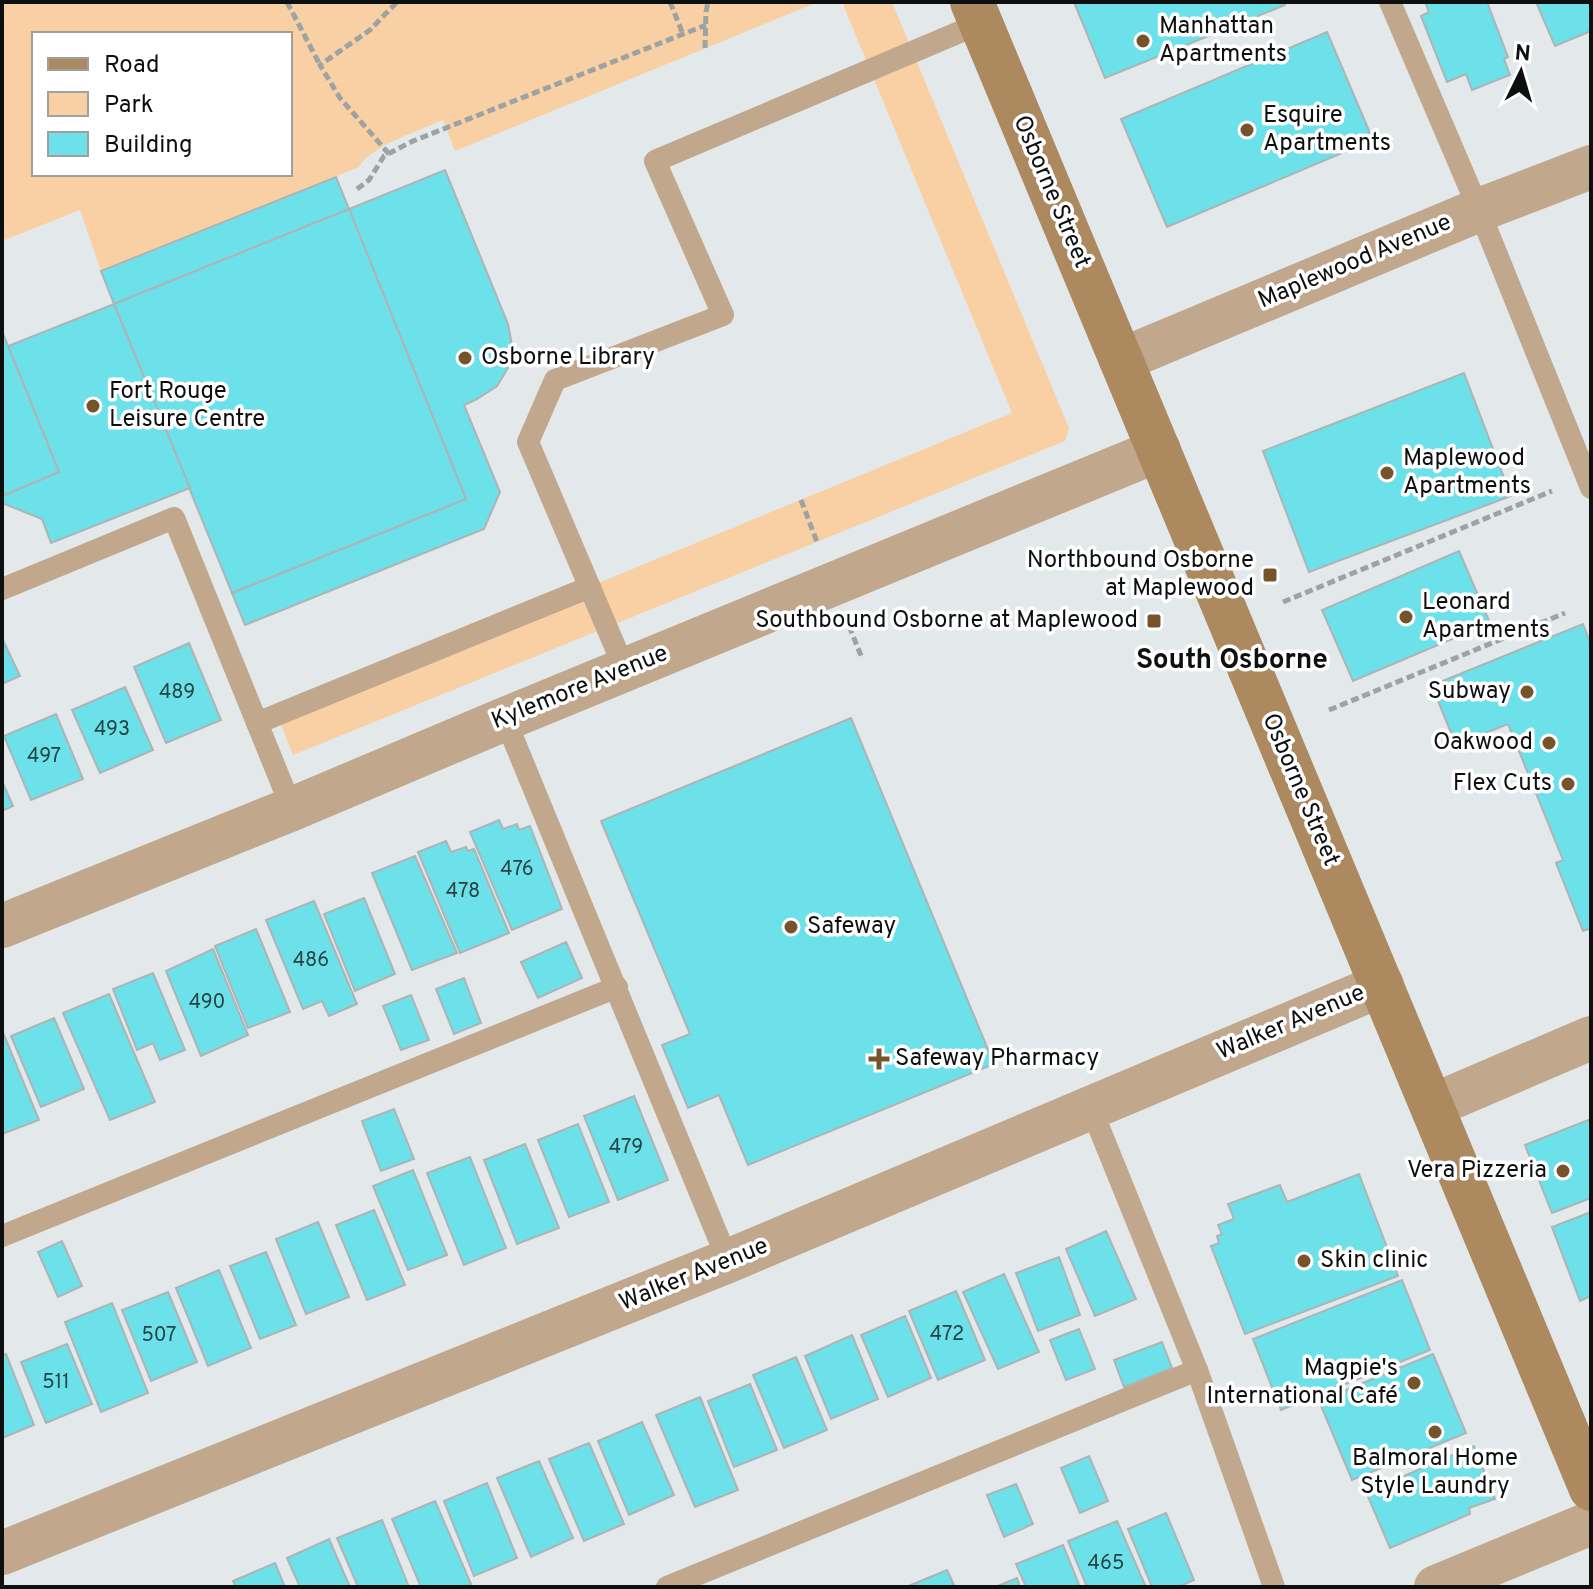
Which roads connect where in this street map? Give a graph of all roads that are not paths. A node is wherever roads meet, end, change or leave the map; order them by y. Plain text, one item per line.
1 (1390, 2) edge
2 (976, 12) edge
3 (1591, 167) edge
4 (1479, 210) junction
5 (1121, 360) junction
6 (1159, 450) junction
7 (1589, 482) edge
8 (590, 587) junction
9 (2, 589) edge
10 (625, 670) junction
11 (505, 719) junction
12 (257, 723) junction
13 (292, 809) junction
14 (2, 926) edge
15 (1382, 985) junction
16 (617, 987) junction
17 (1591, 1038) edge
18 (1432, 1106) junction
19 (1091, 1108) junction
20 (2, 1236) edge
21 (728, 1261) junction
22 (1197, 1370) junction
23 (1591, 1489) edge
24 (1591, 1523) edge
25 (2, 1553) edge
26 (667, 1587) edge
27 (1274, 1587) edge
28 (1436, 1587) edge

1 - 4 lane
2 - 5 main road, Osborne Street
2 - 8 lane
3 - 4 street, Maplewood Avenue
4 - 5 street, Maplewood Avenue
4 - 7 lane
5 - 6 main road, Osborne Street
6 - 10 street, Kylemore Avenue
6 - 15 main road, Osborne Street
8 - 10 lane
8 - 12 lane
9 - 12 lane
10 - 11 street, Kylemore Avenue
11 - 13 street, Kylemore Avenue
11 - 16 lane
12 - 13 lane
13 - 14 street, Kylemore Avenue
15 - 18 main road, Osborne Street
15 - 19 street, Walker Avenue
16 - 20 lane
16 - 21 lane
17 - 18 street
18 - 23 main road, Osborne Street
19 - 21 street, Walker Avenue
19 - 22 lane
21 - 25 street, Walker Avenue
22 - 26 lane
22 - 27 lane
24 - 28 street

